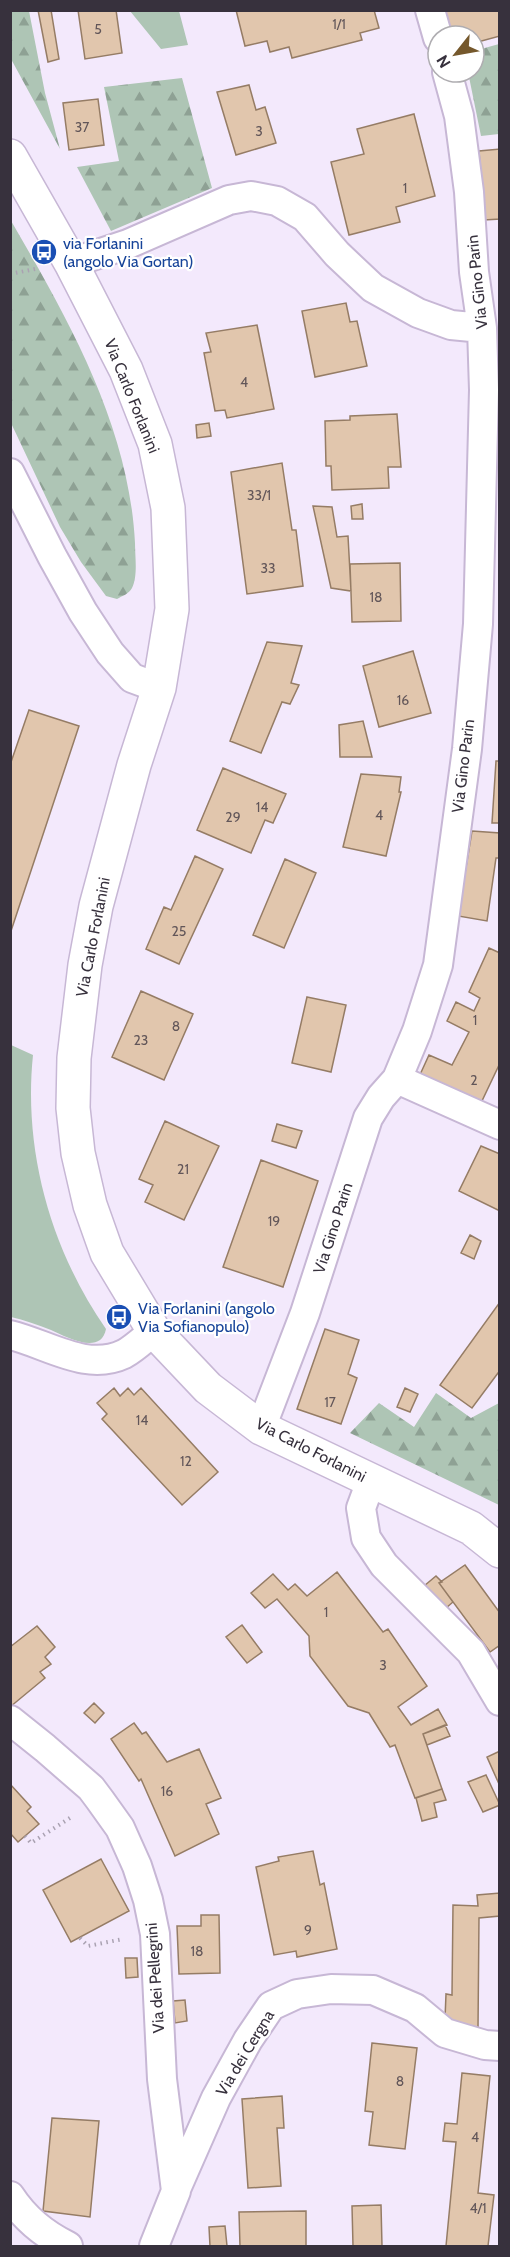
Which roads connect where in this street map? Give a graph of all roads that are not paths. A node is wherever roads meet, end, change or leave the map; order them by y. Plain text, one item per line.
1 (450, 84) edge
2 (10, 156) edge
3 (71, 263) junction
4 (482, 328) junction
5 (10, 473) edge
6 (159, 688) junction
7 (397, 1079) junction
8 (500, 1125) edge
9 (154, 1331) junction
10 (10, 1335) edge
11 (261, 1428) junction
12 (371, 1481) junction
13 (500, 1551) edge
14 (500, 1701) edge
15 (10, 1720) edge
16 (500, 2046) edge
17 (176, 2191) junction
18 (10, 2196) edge
19 (68, 2247) edge
20 (154, 2247) edge

1 - 4 street, Via Gino Parin
2 - 3 main road, Via Carlo Forlanini
3 - 4 street
3 - 6 main road, Via Carlo Forlanini
4 - 7 street, Via Gino Parin
5 - 6 street
6 - 9 main road, Via Carlo Forlanini
7 - 8 street
7 - 11 street, Via Gino Parin
9 - 10 street
9 - 11 main road, Via Carlo Forlanini
11 - 12 main road, Via Carlo Forlanini
12 - 13 main road, Via Carlo Forlanini
12 - 14 street
15 - 17 street, Via dei Pellegrini
16 - 17 street, Via dei Cergna
17 - 20 street, Via dei Pellegrini
18 - 19 street

